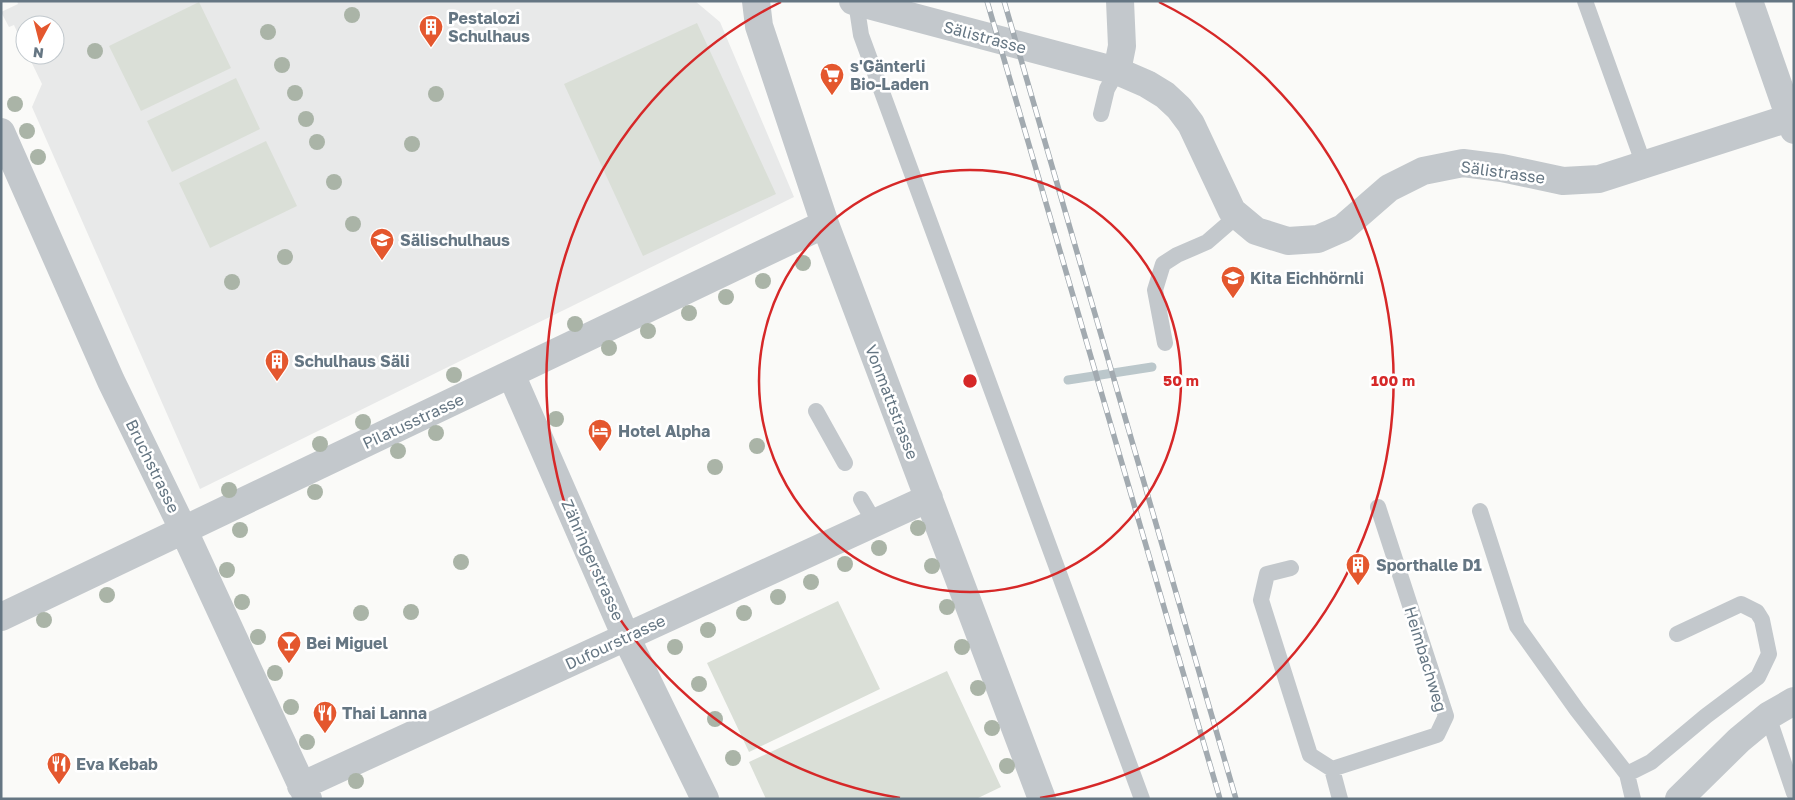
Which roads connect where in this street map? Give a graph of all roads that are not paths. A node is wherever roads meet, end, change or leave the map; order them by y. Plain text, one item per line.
1 (756, 1) edge
2 (1120, 1) edge
3 (1585, 1) edge
4 (1748, 1) edge
5 (854, 2) edge
6 (1104, 68) junction
7 (1101, 114) dead end
8 (1792, 124) edge
9 (3, 142) edge
10 (1644, 165) junction
11 (1237, 216) junction
12 (825, 224) junction
13 (1165, 343) dead end
14 (511, 374) junction
15 (816, 411) dead end
16 (845, 463) dead end
17 (929, 498) junction
18 (861, 499) dead end
19 (1378, 507) dead end
20 (1480, 511) dead end
21 (875, 523) junction
22 (184, 531) junction
23 (1291, 568) dead end
24 (1, 617) edge
25 (1677, 634) dead end
26 (626, 637) junction
27 (1794, 701) edge
28 (1768, 716) junction
29 (1789, 765) edge
30 (1332, 769) junction
31 (1627, 774) junction
32 (305, 792) edge
33 (1794, 793) edge
34 (705, 799) edge
35 (1042, 799) edge
36 (1142, 799) edge
37 (1340, 799) edge
38 (1633, 799) edge
39 (1679, 799) edge

1 - 12 street, Vonmattstrasse
2 - 6 street
3 - 10 lane
4 - 8 street
5 - 6 street, Sälistrasse
5 - 36 lane
6 - 7 lane
6 - 11 street, Sälistrasse
8 - 10 street, Sälistrasse
9 - 22 street, Bruchstrasse
10 - 11 street, Sälistrasse
11 - 13 lane
12 - 14 street, Pilatusstrasse
12 - 17 street, Vonmattstrasse
14 - 22 street, Pilatusstrasse
14 - 26 street, Zähringerstrasse
15 - 16 lane
17 - 21 street, Dufourstrasse
17 - 35 street, Vonmattstrasse
18 - 21 lane
19 - 30 lane, Heimbachweg
20 - 31 lane
21 - 26 street, Dufourstrasse
22 - 24 street, Pilatusstrasse
22 - 32 street, Bruchstrasse
23 - 30 lane
25 - 31 lane
26 - 32 street, Dufourstrasse
26 - 34 street, Zähringerstrasse
27 - 28 street
28 - 29 lane
28 - 39 street
29 - 33 lane
30 - 37 lane
31 - 38 lane

